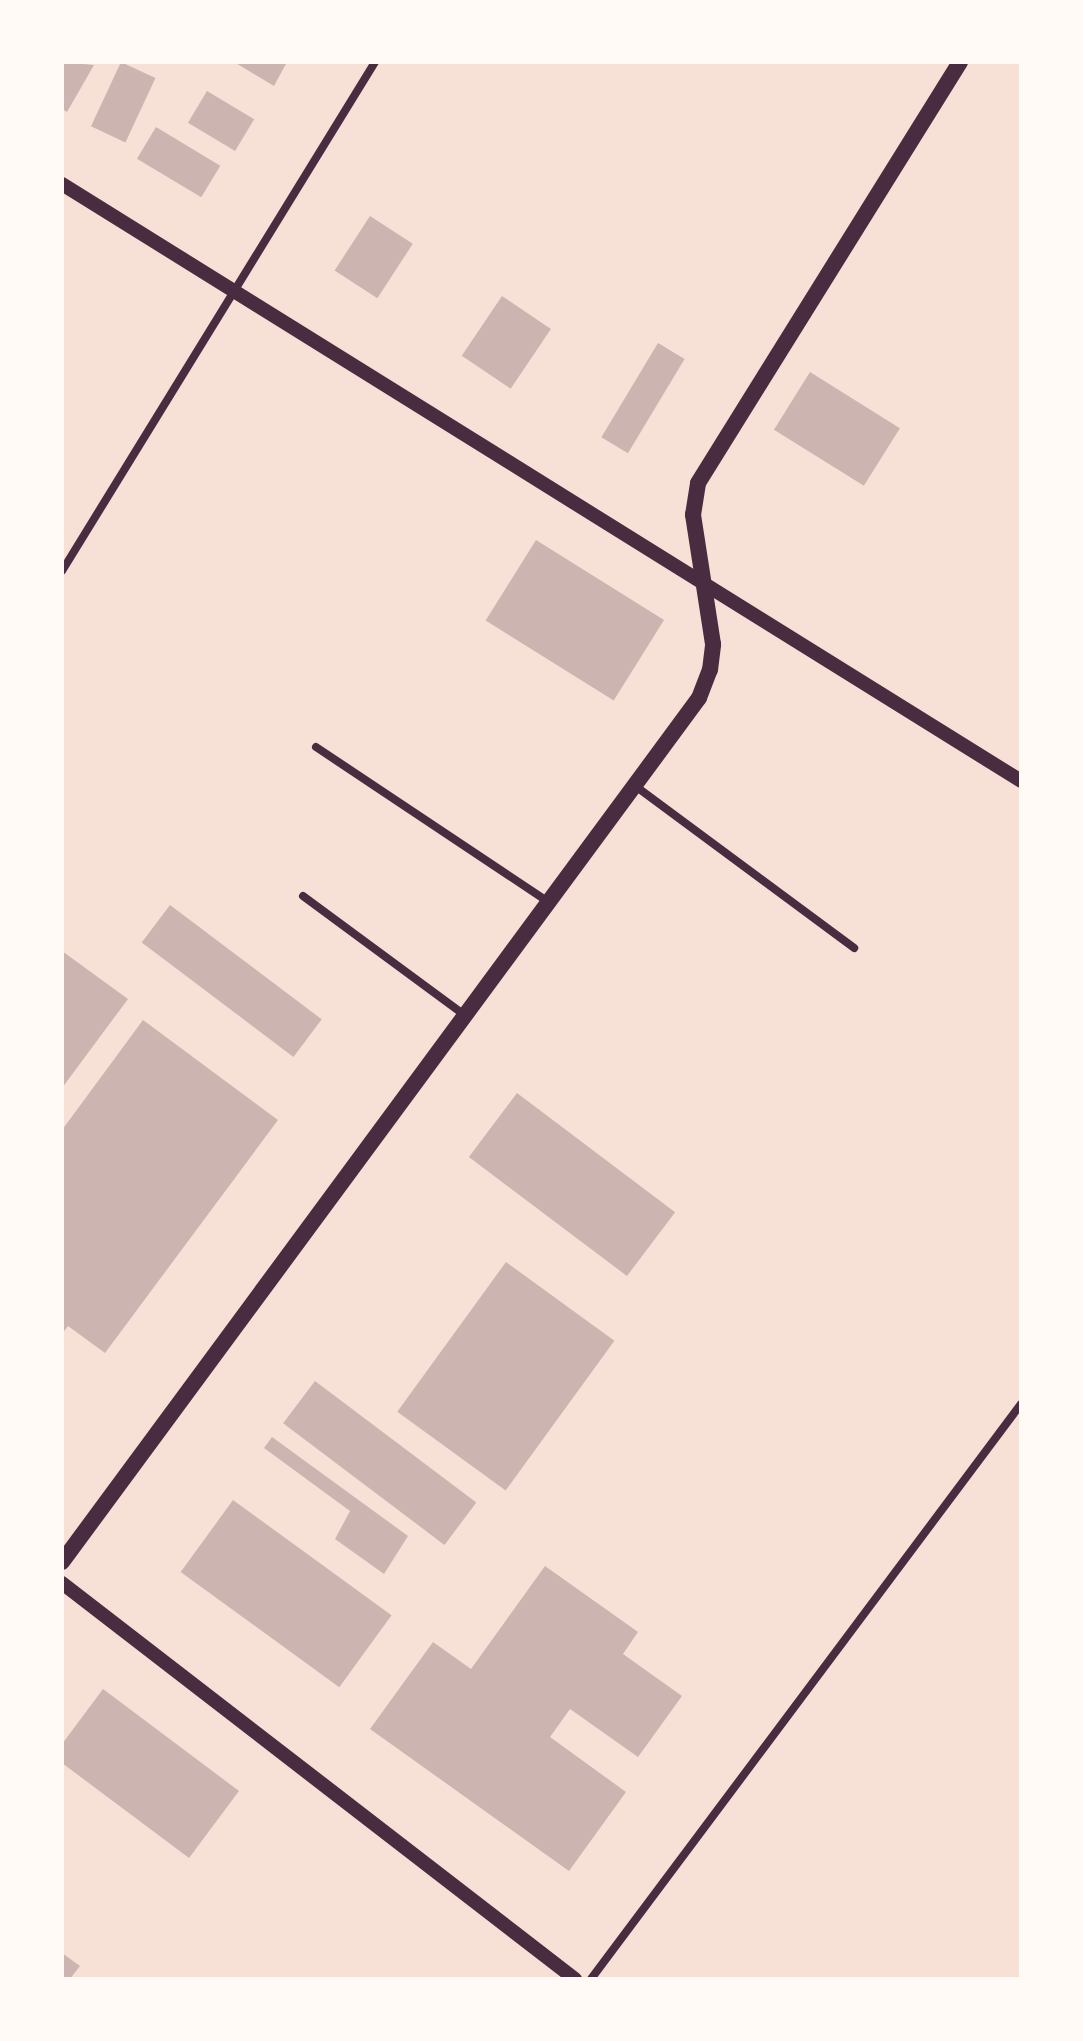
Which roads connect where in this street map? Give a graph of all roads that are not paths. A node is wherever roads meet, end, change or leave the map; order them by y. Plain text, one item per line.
1 (375, 62) edge
2 (960, 62) edge
3 (62, 184) edge
4 (234, 290) junction
5 (62, 571) edge
6 (706, 586) junction
7 (316, 747) dead end
8 (1021, 781) edge
9 (638, 788) junction
10 (303, 896) dead end
11 (551, 904) junction
12 (854, 948) dead end
13 (467, 1017) junction
14 (1021, 1404) edge
15 (62, 1562) edge
16 (62, 1583) edge
17 (575, 1979) edge
18 (591, 1979) edge

1 - 4 street
2 - 6 main road
3 - 4 street
4 - 5 street
4 - 6 street
6 - 8 street
6 - 9 main road
7 - 11 street
9 - 11 main road
9 - 12 street
10 - 13 street
11 - 13 main road
13 - 15 main road
14 - 18 street
16 - 17 street

